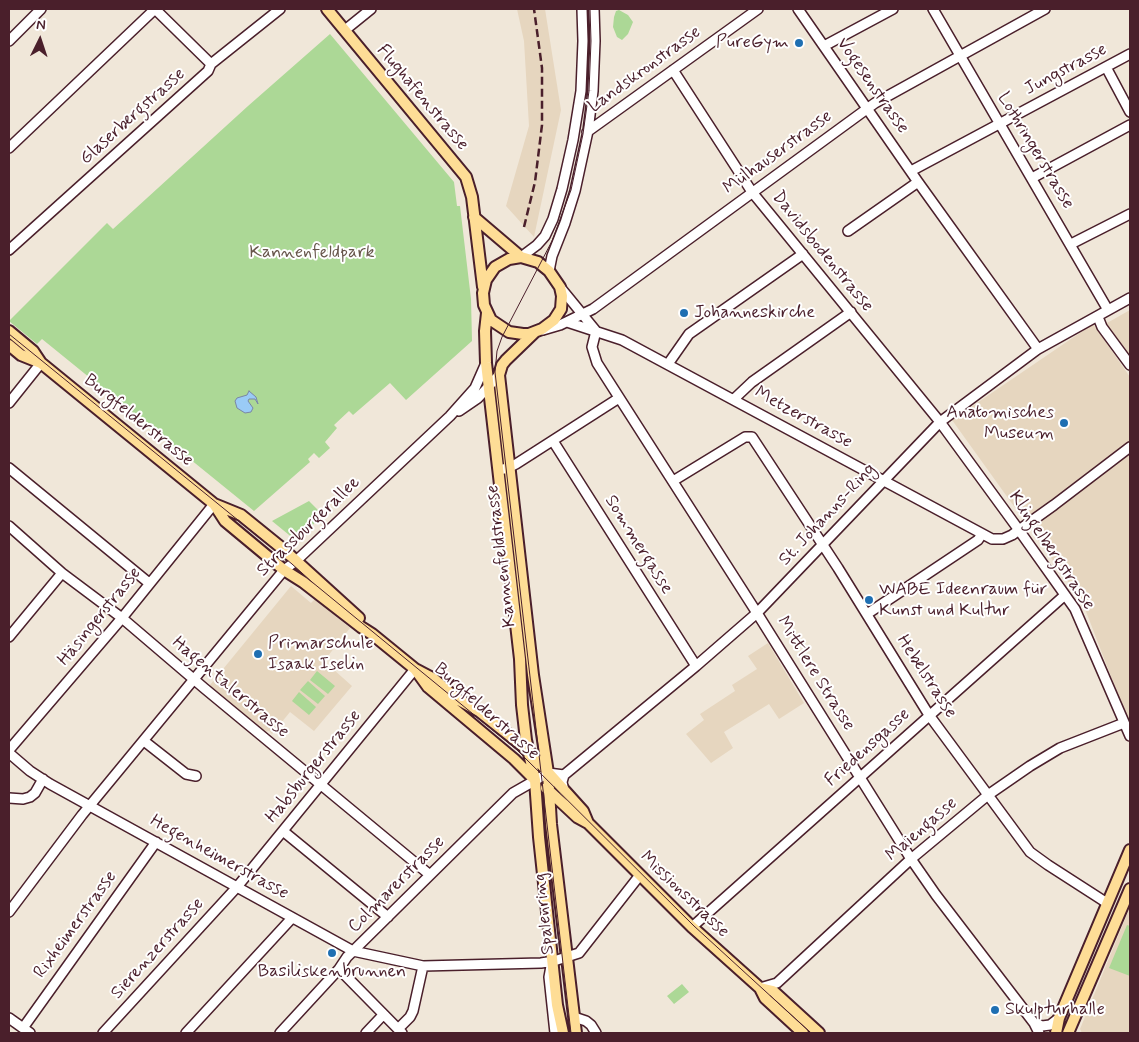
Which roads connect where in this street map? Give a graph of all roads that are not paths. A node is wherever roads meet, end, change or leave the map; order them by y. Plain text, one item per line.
1 (41, 9) edge
2 (155, 9) edge
3 (280, 9) edge
4 (327, 9) edge
5 (371, 9) edge
6 (582, 9) edge
7 (594, 9) edge
8 (758, 9) edge
9 (798, 9) edge
10 (893, 9) edge
11 (933, 9) edge
12 (1045, 9) edge
13 (345, 30) junction
14 (9, 41) edge
15 (824, 46) junction
16 (1130, 54) edge
17 (959, 56) junction
18 (211, 64) junction
19 (1106, 67) junction
20 (673, 70) junction
21 (867, 109) junction
22 (1130, 112) edge
23 (999, 124) junction
24 (1130, 124) edge
25 (588, 131) junction
26 (574, 140) junction
27 (9, 148) edge
28 (911, 171) junction
29 (1032, 178) junction
30 (918, 182) junction
31 (752, 192) junction
32 (1130, 214) edge
33 (474, 217) junction
34 (848, 231) dead end
35 (1071, 244) junction
36 (9, 250) edge
37 (803, 254) junction
38 (521, 257) junction
39 (549, 271) junction
40 (483, 287) junction
41 (560, 287) junction
42 (1130, 298) edge
43 (1108, 310) junction
44 (851, 312) junction
45 (487, 313) junction
46 (583, 314) junction
47 (1098, 316) junction
48 (567, 322) junction
49 (9, 331) edge
50 (596, 331) junction
51 (536, 332) junction
52 (9, 345) edge
53 (1038, 349) junction
54 (41, 363) junction
55 (486, 363) junction
56 (668, 364) junction
57 (1130, 365) edge
58 (499, 375) junction
59 (489, 388) junction
60 (619, 398) junction
61 (734, 399) junction
62 (9, 403) edge
63 (450, 416) junction
64 (940, 422) junction
65 (553, 441) junction
66 (1130, 447) edge
67 (9, 468) edge
68 (504, 469) junction
69 (673, 481) junction
70 (883, 481) junction
71 (214, 504) junction
72 (9, 526) edge
73 (1019, 530) junction
74 (982, 534) junction
75 (823, 544) junction
76 (296, 561) junction
77 (284, 570) junction
78 (62, 573) junction
79 (149, 583) junction
80 (1065, 595) junction
81 (757, 613) junction
82 (867, 614) junction
83 (122, 618) junction
84 (372, 634) junction
85 (9, 637) edge
86 (696, 666) junction
87 (415, 668) junction
88 (194, 680) junction
89 (930, 715) junction
90 (1124, 723) junction
91 (1130, 736) edge
92 (144, 741) junction
93 (528, 750) junction
94 (9, 752) edge
95 (548, 773) junction
96 (564, 774) junction
97 (196, 776) dead end
98 (860, 776) junction
99 (43, 779) junction
100 (535, 780) junction
101 (320, 784) junction
102 (549, 790) junction
103 (564, 791) junction
104 (988, 795) junction
105 (9, 798) edge
106 (91, 805) junction
107 (566, 806) junction
108 (551, 814) junction
109 (588, 822) junction
110 (283, 831) junction
111 (156, 842) junction
112 (1130, 850) edge
113 (911, 859) junction
114 (430, 875) junction
115 (640, 875) junction
116 (237, 886) junction
117 (1130, 890) edge
118 (1108, 904) junction
119 (1127, 907) edge
120 (9, 912) edge
121 (292, 918) junction
122 (388, 918) junction
123 (692, 927) junction
124 (353, 952) junction
125 (566, 958) junction
126 (554, 962) junction
127 (423, 966) junction
128 (340, 969) junction
129 (760, 988) junction
130 (383, 1015) junction
131 (574, 1017) junction
132 (9, 1018) edge
133 (1060, 1018) junction
134 (1034, 1023) junction
135 (26, 1030) edge
136 (400, 1031) edge
137 (1057, 1032) edge
138 (103, 1033) edge
139 (186, 1033) edge
140 (280, 1033) edge
141 (366, 1033) edge
142 (556, 1033) edge
143 (563, 1033) edge
144 (576, 1033) edge
145 (596, 1033) edge
146 (803, 1033) edge
147 (819, 1033) edge
148 (1040, 1033) edge
149 (1068, 1033) edge

1 - 14 street
2 - 18 street
2 - 27 street
3 - 18 street, Glaserbergstrasse
4 - 13 main road, Flughafenstrasse
5 - 13 street
6 - 26 street
7 - 25 street
8 - 20 street, Landskronstrasse
9 - 15 street, Vogesenstrasse
10 - 15 street
11 - 17 street, Lothringerstrasse
12 - 17 street, Mülhauserstrasse
13 - 33 main road, Flughafenstrasse
15 - 21 street, Vogesenstrasse
16 - 19 street, Jungstrasse
17 - 21 street, Mülhauserstrasse
17 - 23 street, Lothringerstrasse
18 - 36 street, Glaserbergstrasse
19 - 22 street
19 - 23 street, Jungstrasse
20 - 25 street, Landskronstrasse
20 - 31 street, Davidsbodenstrasse
21 - 28 street, Vogesenstrasse
21 - 31 street, Mülhauserstrasse
23 - 28 street, Jungstrasse
23 - 29 street, Lothringerstrasse
24 - 29 street
25 - 26 street, Landskronstrasse
25 - 39 street
26 - 38 street
28 - 30 street, Vogesenstrasse
29 - 35 street, Lothringerstrasse
30 - 34 street
30 - 53 street, Vogesenstrasse
31 - 37 street, Davidsbodenstrasse
31 - 46 street, Mülhauserstrasse
32 - 35 street
33 - 38 main road
33 - 40 main road, Flughafenstrasse
35 - 43 street, Lothringerstrasse
37 - 44 street, Davidsbodenstrasse
37 - 56 street
38 - 39 main road
38 - 40 main road
39 - 41 main road
40 - 45 main road
41 - 46 street
41 - 51 main road
42 - 43 street, St. Johanns-Ring
43 - 47 street, St. Johanns-Ring
44 - 61 street
44 - 64 street, Davidsbodenstrasse
45 - 51 main road
45 - 55 main road, Kannenfeldstrasse
46 - 48 street, Mülhauserstrasse
46 - 50 street
47 - 53 street, St. Johanns-Ring
47 - 57 street
48 - 50 street, Metzerstrasse
48 - 51 street, Mülhauserstrasse
49 - 54 main road, Burgfelderstrasse
50 - 56 street, Metzerstrasse
50 - 60 street, Mittlere Strasse
51 - 58 main road
52 - 54 main road, Burgfelderstrasse
53 - 64 street, St. Johanns-Ring
54 - 62 street
54 - 71 main road, Burgfelderstrasse
55 - 59 main road, Kannenfeldstrasse
55 - 63 street, Strassburgerallee
56 - 61 street, Metzerstrasse
58 - 59 street, Strassburgerallee
58 - 68 main road, Kannenfeldstrasse
59 - 63 street, Strassburgerallee
59 - 68 main road, Kannenfeldstrasse
60 - 65 street
60 - 69 street, Mittlere Strasse
61 - 70 street, Metzerstrasse
63 - 76 street, Strassburgerallee
64 - 70 street, St. Johanns-Ring
64 - 73 street, Klingelbergstrasse
65 - 68 street
65 - 86 street, Sommergasse
66 - 73 street, Metzerstrasse
67 - 79 street
68 - 93 main road, Kannenfeldstrasse
68 - 95 main road, Kannenfeldstrasse
69 - 75 street, Hebelstrasse
69 - 81 street, Mittlere Strasse
70 - 74 street, Metzerstrasse
70 - 75 street, St. Johanns-Ring
71 - 76 main road, Burgfelderstrasse
71 - 77 main road, Burgfelderstrasse
71 - 79 street, Häsingerstrasse
72 - 78 street, Hagentalerstrasse
73 - 74 street, Metzerstrasse
73 - 80 street, Klingelbergstrasse
74 - 82 street
75 - 81 street, St. Johanns-Ring
75 - 82 street, Hebelstrasse
76 - 77 street, Strassburgerallee
76 - 84 main road, Burgfelderstrasse
77 - 84 main road, Burgfelderstrasse
77 - 88 street, Strassburgerallee
78 - 83 street, Hagentalerstrasse
78 - 85 street
79 - 83 street, Häsingerstrasse
80 - 89 street, Friedensgasse
80 - 90 street, Klingelbergstrasse
81 - 86 street, St. Johanns-Ring
81 - 98 street, Mittlere Strasse
82 - 89 street, Hebelstrasse
83 - 88 street, Hagentalerstrasse
83 - 94 street, Häsingerstrasse
84 - 87 main road, Burgfelderstrasse
86 - 96 street, St. Johanns-Ring
87 - 93 main road, Burgfelderstrasse
87 - 100 main road, Burgfelderstrasse
87 - 101 street, Habsburgerstrasse
88 - 92 street, Strassburgerallee
88 - 101 street, Hagentalerstrasse
89 - 98 street, Friedensgasse
89 - 104 street, Hebelstrasse
90 - 91 street, Klingelbergstrasse
90 - 104 street, Maiengasse
92 - 97 street
92 - 106 street, Strassburgerallee
93 - 95 main road, Burgfelderstrasse
93 - 100 main road, Kannenfeldstrasse
94 - 99 street, Hegenheimerstrasse
95 - 96 street
95 - 100 street, Colmarerstrasse
95 - 102 main road, Kannenfeldstrasse
95 - 103 main road, Missionsstrasse
96 - 103 street
98 - 113 street, Mittlere Strasse
98 - 123 street, Friedensgasse
99 - 105 street
99 - 106 street, Hegenheimerstrasse
100 - 102 main road, Missionsstrasse
100 - 114 street, Colmarerstrasse
100 - 126 main road, Spalenring
101 - 110 street, Habsburgerstrasse
101 - 114 street, Hagentalerstrasse
102 - 107 main road, Missionsstrasse
102 - 108 main road, Spalenring
103 - 109 main road, Missionsstrasse
104 - 113 street, Maiengasse
104 - 118 street, Hebelstrasse
106 - 111 street, Hegenheimerstrasse
106 - 120 street, Strassburgerallee
107 - 108 main road
107 - 109 main road, Missionsstrasse
108 - 125 main road, Spalenring
109 - 115 main road, Missionsstrasse
110 - 116 street, Habsburgerstrasse
110 - 122 street
111 - 116 street, Hegenheimerstrasse
111 - 135 street, Rixheimerstrasse
112 - 118 main road
113 - 129 street, Maiengasse
113 - 134 street, Mittlere Strasse
114 - 122 street, Colmarerstrasse
115 - 123 main road, Missionsstrasse
115 - 125 street, Hegenheimerstrasse
116 - 121 street, Hegenheimerstrasse
116 - 138 street, Sierenzerstrasse
117 - 119 main road
118 - 133 main road
119 - 149 main road
121 - 124 street, Hegenheimerstrasse
121 - 139 street
122 - 124 street, Colmarerstrasse
123 - 129 main road, Missionsstrasse
124 - 127 street, Hegenheimerstrasse
124 - 128 street, Colmarerstrasse
125 - 126 street, Hegenheimerstrasse
125 - 131 main road, Spalenring
126 - 127 street, Hegenheimerstrasse
126 - 142 street, Spalenring
126 - 143 main road, Spalenring
127 - 136 street
128 - 130 street
128 - 140 street, Colmarerstrasse
129 - 146 main road, Missionsstrasse
129 - 147 main road, Missionsstrasse
130 - 136 street
130 - 141 street
131 - 144 main road, Spalenring
131 - 145 street
132 - 135 street
133 - 134 street
133 - 137 main road
134 - 148 street, Mittlere Strasse

